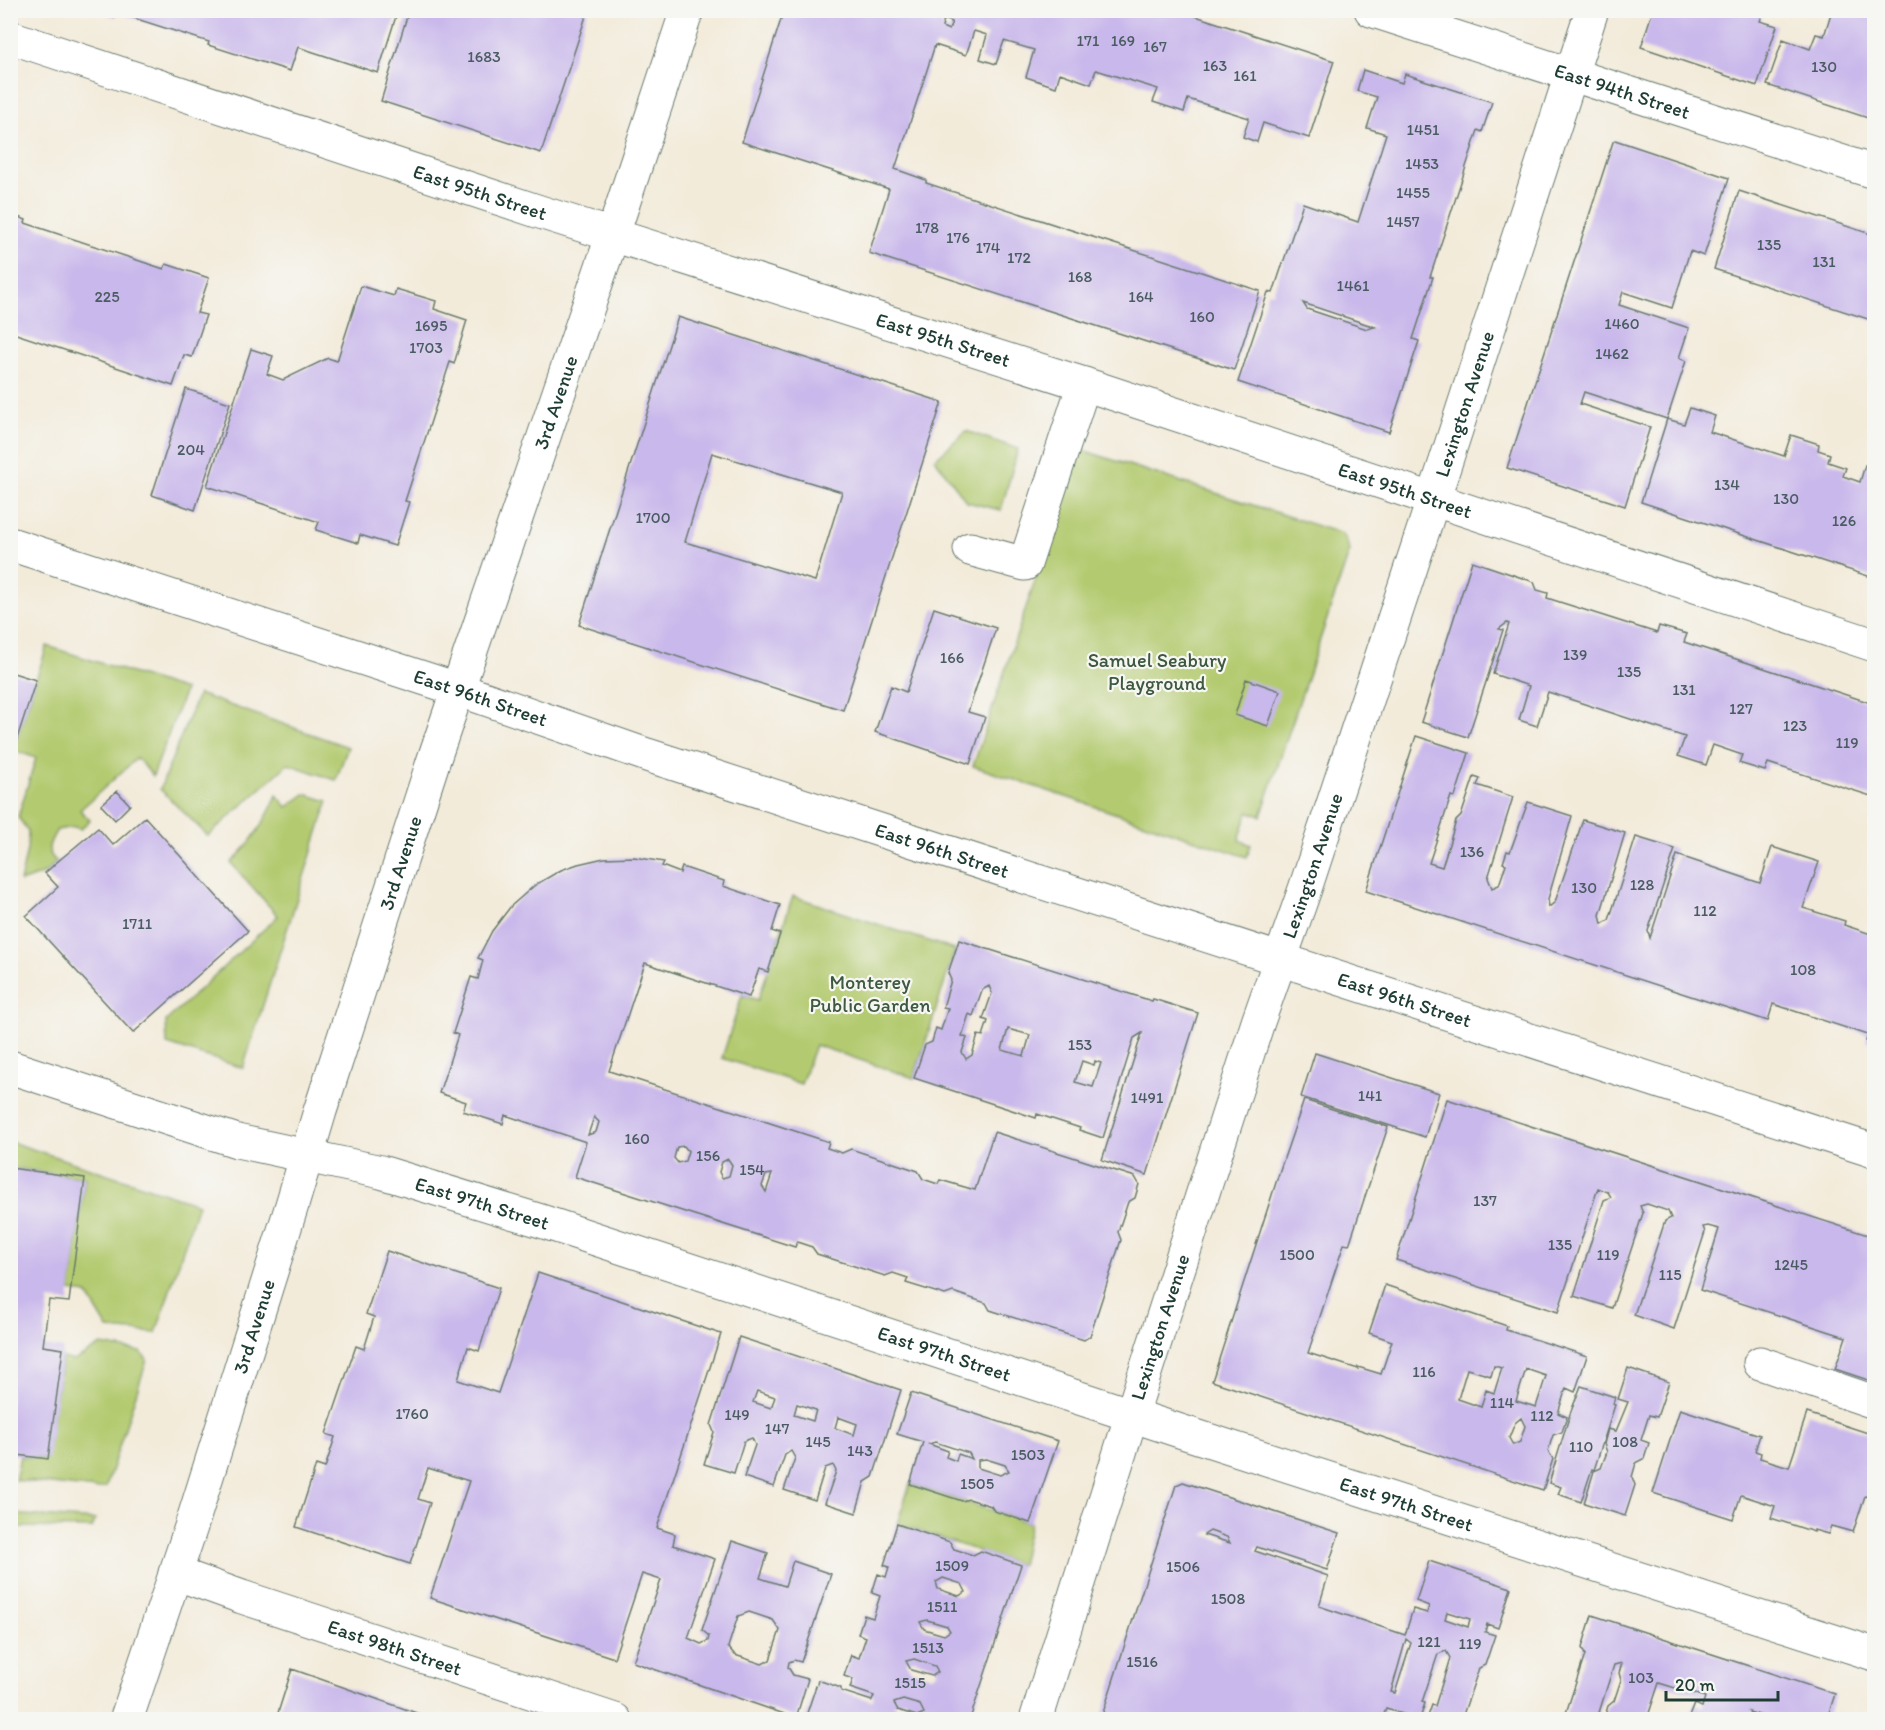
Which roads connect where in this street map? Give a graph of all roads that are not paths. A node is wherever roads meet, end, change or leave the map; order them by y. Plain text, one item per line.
1 (687, 10) edge
2 (1371, 10) edge
3 (1592, 10) edge
4 (10, 37) edge
5 (1573, 75) junction
6 (1875, 172) edge
7 (613, 234) junction
8 (1084, 384) junction
9 (1434, 500) junction
10 (10, 544) edge
11 (970, 549) dead end
12 (1875, 645) edge
13 (457, 689) junction
14 (1281, 959) junction
15 (10, 1067) edge
16 (1875, 1151) edge
17 (306, 1157) junction
18 (1760, 1363) dead end
19 (1875, 1402) edge
20 (1131, 1415) junction
21 (175, 1573) junction
22 (1875, 1654) edge
23 (126, 1719) edge
24 (615, 1719) edge
25 (1036, 1719) edge

1 - 7 main road, 3rd Avenue
2 - 5 main road, East 94th Street
3 - 5 main road, Lexington Avenue
4 - 7 main road, East 95th Street
5 - 6 main road, East 94th Street
5 - 9 main road, Lexington Avenue
7 - 8 main road, East 95th Street
7 - 13 main road, 3rd Avenue
8 - 9 main road, East 95th Street
8 - 11 main road
9 - 12 main road, East 95th Street
9 - 14 main road, Lexington Avenue
10 - 13 main road, East 96th Street
13 - 14 main road, East 96th Street
13 - 17 main road, 3rd Avenue
14 - 16 main road, East 96th Street
14 - 20 main road, Lexington Avenue
15 - 17 main road, East 97th Street
17 - 20 main road, East 97th Street
17 - 21 main road, 3rd Avenue
18 - 19 main road
20 - 22 main road, East 97th Street
20 - 25 main road, Lexington Avenue
21 - 23 main road, 3rd Avenue
21 - 24 main road, East 98th Street

